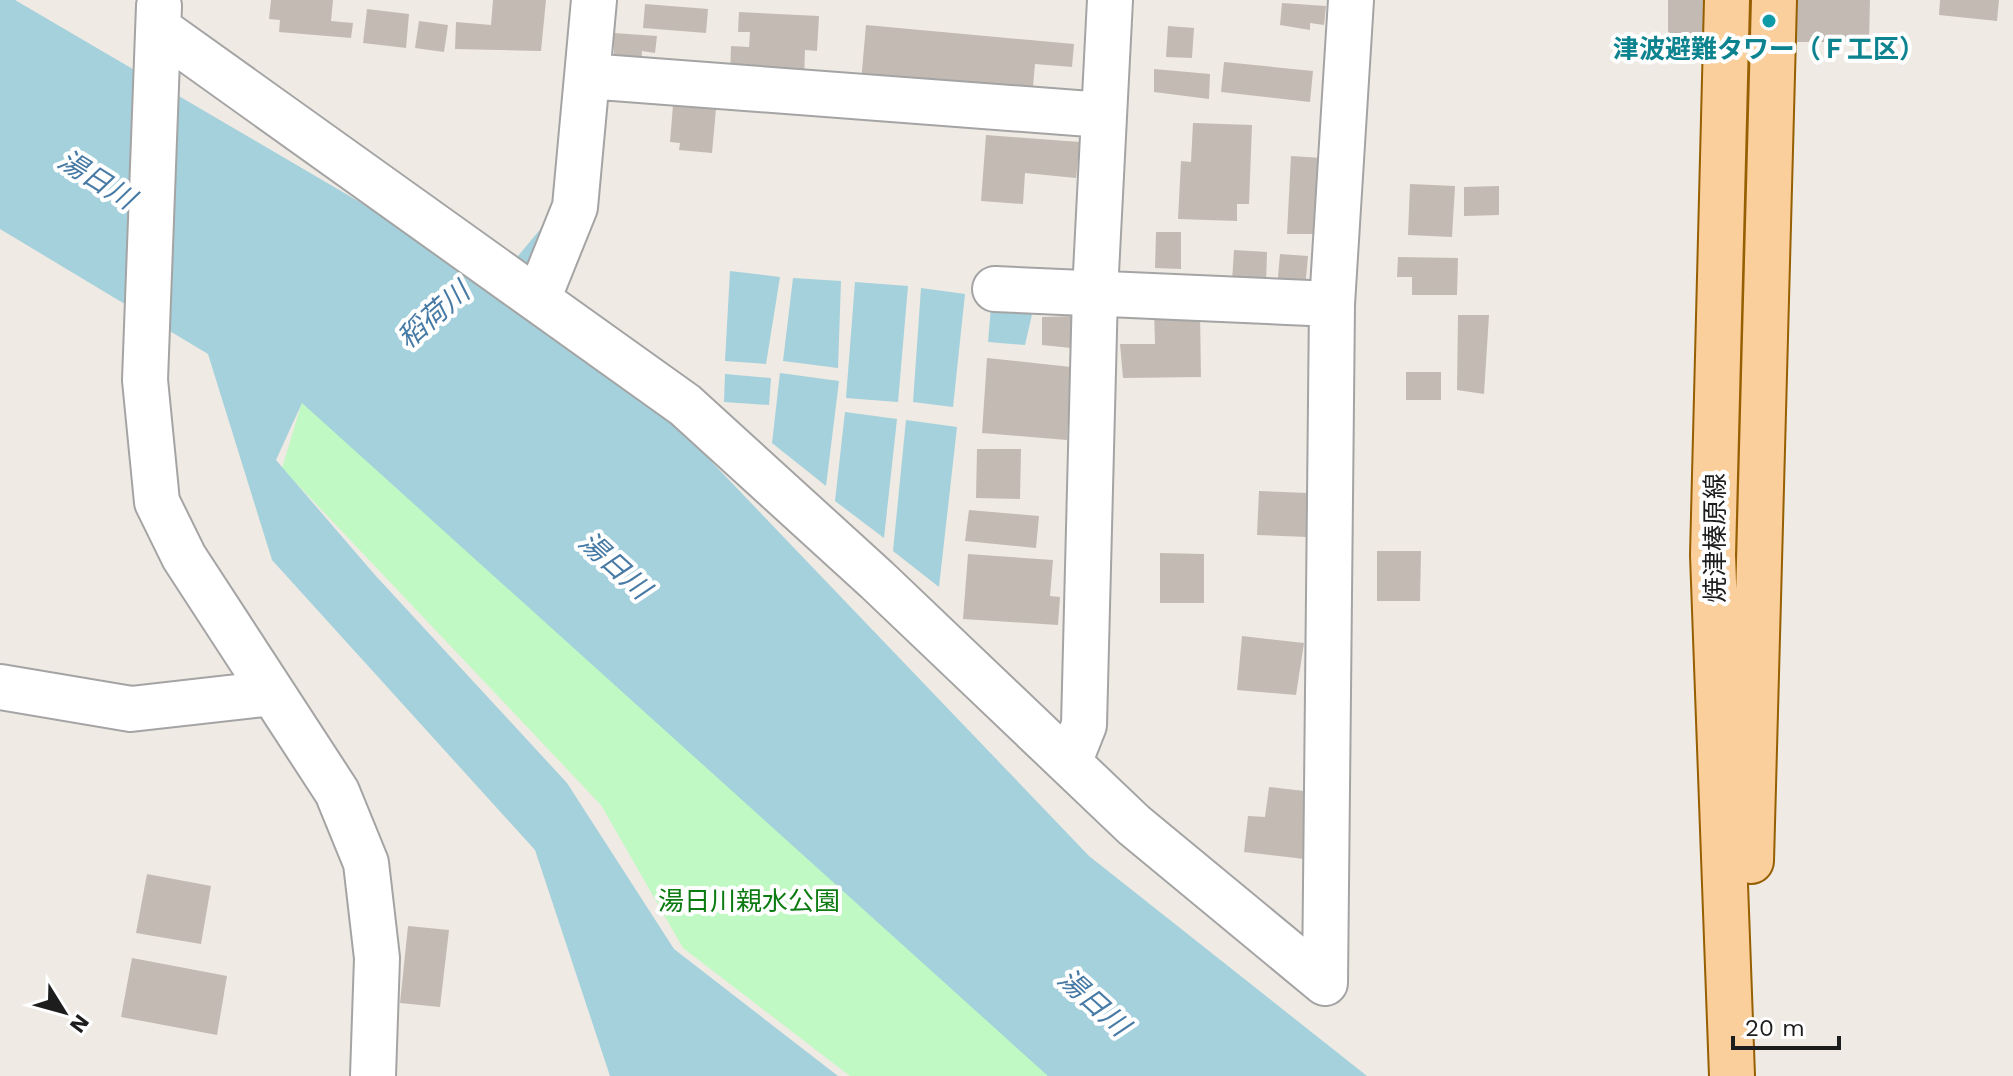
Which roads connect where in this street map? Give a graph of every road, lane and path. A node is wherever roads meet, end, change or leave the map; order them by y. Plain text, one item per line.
1 (594, 0) edge
2 (1110, 0) edge
3 (1351, 0) edge
4 (1727, 0) edge
5 (1774, 0) edge
6 (159, 25) edge
7 (587, 76) junction
8 (1103, 115) junction
9 (995, 289) dead end
10 (1095, 292) junction
11 (538, 299) junction
12 (1332, 304) junction
13 (0, 687) edge
14 (272, 693) junction
15 (1069, 763) junction
16 (373, 1076) edge
17 (1732, 1076) edge
18 (1746, 1076) edge

1 - 7 street
2 - 8 street
3 - 12 street
4 - 17 main road, 焼津榛原線
5 - 18 main road, 焼津榛原線
6 - 11 street
6 - 14 street
7 - 8 street
7 - 11 street
8 - 10 street
9 - 10 street
10 - 12 street
10 - 15 street
11 - 15 street
12 - 15 street
13 - 14 street
14 - 16 street

